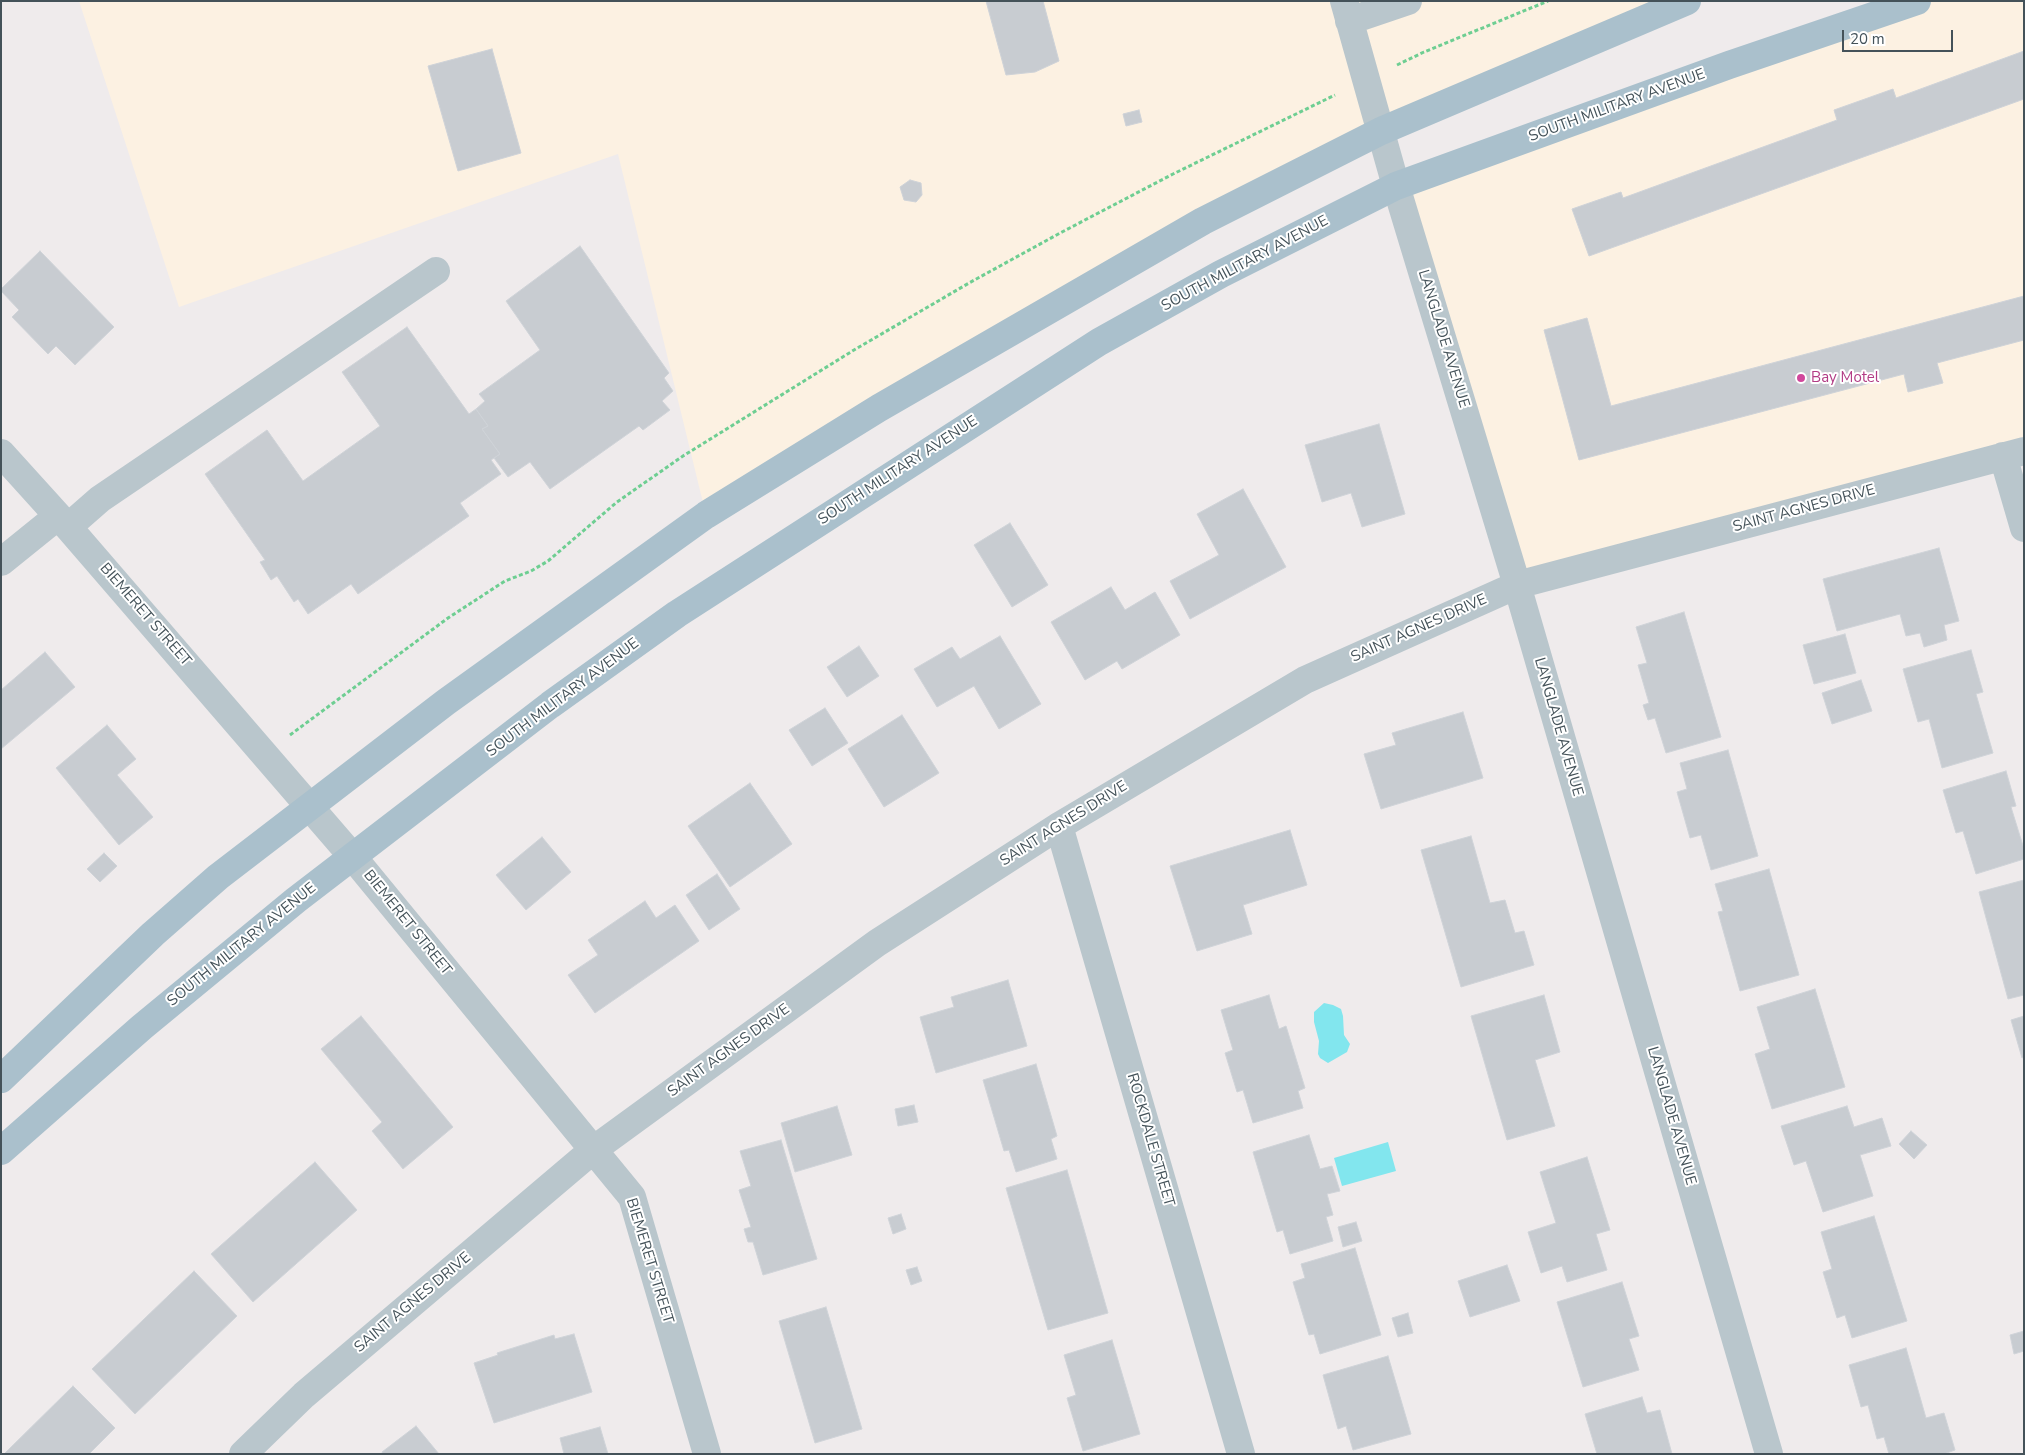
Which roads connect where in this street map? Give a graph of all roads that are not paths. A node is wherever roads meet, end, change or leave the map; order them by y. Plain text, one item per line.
1 (1408, 1) edge
2 (1687, 1) edge
3 (1916, 1) edge
4 (1347, 11) edge
5 (1381, 131) junction
6 (1396, 186) junction
7 (436, 271) dead end
8 (1, 453) edge
9 (2013, 453) edge
10 (63, 522) junction
11 (2024, 528) edge
12 (1, 562) edge
13 (1517, 585) junction
14 (309, 806) junction
15 (1058, 826) junction
16 (352, 856) junction
17 (1, 1079) edge
18 (593, 1150) junction
19 (1, 1151) edge
20 (243, 1454) edge
21 (707, 1454) edge
22 (1240, 1454) edge
23 (1769, 1454) edge

1 - 4 street
2 - 5 main road
3 - 6 main road, SOUTH MILITARY AVENUE
4 - 5 street, LANGLADE AVENUE
5 - 6 street, LANGLADE AVENUE
5 - 14 main road
6 - 13 street, LANGLADE AVENUE
6 - 16 main road, SOUTH MILITARY AVENUE
7 - 10 street
8 - 10 street, BIEMERET STREET
9 - 11 street
9 - 13 street, SAINT AGNES DRIVE
10 - 12 street
10 - 14 street, BIEMERET STREET
13 - 15 street, SAINT AGNES DRIVE
13 - 23 street, LANGLADE AVENUE
14 - 16 street, BIEMERET STREET
14 - 17 main road
15 - 18 street, SAINT AGNES DRIVE
15 - 22 street, ROCKDALE STREET
16 - 18 street, BIEMERET STREET
16 - 19 main road, SOUTH MILITARY AVENUE
18 - 20 street, SAINT AGNES DRIVE
18 - 21 street, BIEMERET STREET

